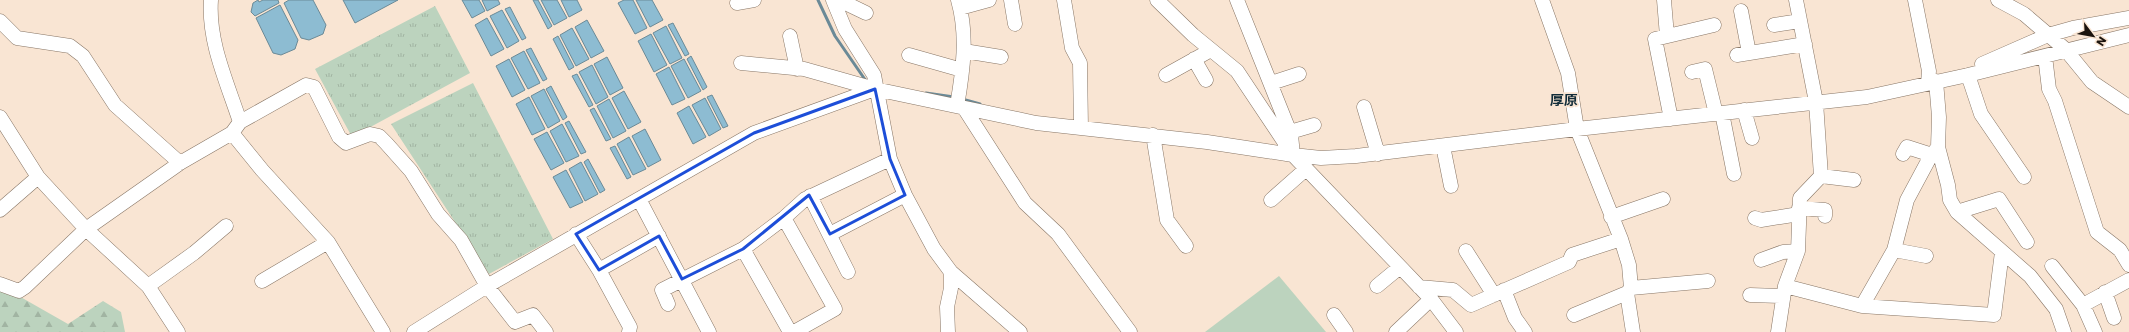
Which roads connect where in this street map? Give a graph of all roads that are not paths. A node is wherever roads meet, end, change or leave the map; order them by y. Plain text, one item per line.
1 (210, 0) edge
2 (754, 0) edge
3 (833, 0) edge
4 (839, 0) edge
5 (989, 0) edge
6 (1011, 0) edge
7 (1064, 0) edge
8 (1157, 0) edge
9 (1237, 0) edge
10 (1542, 0) edge
11 (1664, 0) edge
12 (1796, 0) edge
13 (1915, 0) edge
14 (2003, 1) edge
15 (737, 3) dead end
16 (959, 4) edge
17 (1741, 11) dead end
18 (866, 13) dead end
19 (2129, 18) edge
20 (0, 21) edge
21 (1800, 21) junction
22 (1015, 24) dead end
23 (1714, 25) dead end
24 (1774, 25) dead end
25 (2048, 35) junction
26 (2129, 35) edge
27 (790, 36) dead end
28 (1667, 36) junction
29 (1805, 44) junction
30 (1211, 50) junction
31 (2065, 50) junction
32 (964, 51) junction
33 (909, 55) dead end
34 (2045, 56) junction
35 (1002, 57) dead end
36 (1194, 60) junction
37 (741, 63) dead end
38 (797, 68) junction
39 (962, 70) junction
40 (1692, 72) dead end
41 (1299, 74) dead end
42 (1166, 75) dead end
43 (1968, 75) junction
44 (1206, 80) dead end
45 (1937, 81) junction
46 (1271, 83) junction
47 (875, 84) junction
48 (1816, 102) junction
49 (960, 103) junction
50 (1364, 107) dead end
51 (2129, 107) edge
52 (1744, 110) junction
53 (1719, 113) junction
54 (0, 117) edge
55 (1671, 119) junction
56 (1081, 122) junction
57 (1314, 125) dead end
58 (236, 127) junction
59 (1577, 129) junction
60 (1290, 132) junction
61 (1153, 135) junction
62 (1752, 138) dead end
63 (1443, 146) junction
64 (1935, 151) junction
65 (1378, 154) junction
66 (1903, 154) dead end
67 (1293, 155) junction
68 (890, 159) junction
69 (180, 163) junction
70 (1306, 169) junction
71 (1734, 174) dead end
72 (38, 176) junction
73 (1821, 176) junction
74 (2024, 177) dead end
75 (1854, 180) dead end
76 (1451, 186) dead end
77 (905, 195) junction
78 (810, 196) junction
79 (1663, 199) dead end
80 (638, 200) junction
81 (1271, 200) dead end
82 (0, 210) edge
83 (1799, 211) junction
84 (1957, 212) junction
85 (1825, 216) dead end
86 (1611, 217) junction
87 (784, 218) junction
88 (1755, 218) dead end
89 (226, 226) dead end
90 (86, 229) junction
91 (576, 234) junction
92 (830, 234) junction
93 (659, 236) junction
94 (1621, 239) junction
95 (328, 242) junction
96 (2027, 242) dead end
97 (1186, 246) dead end
98 (742, 249) junction
99 (1894, 250) junction
100 (1466, 251) dead end
101 (1798, 251) junction
102 (2002, 252) junction
103 (1926, 256) dead end
104 (1761, 260) dead end
105 (2129, 265) edge
106 (2052, 266) dead end
107 (1400, 267) junction
108 (599, 270) junction
109 (848, 272) dead end
110 (951, 272) junction
111 (682, 279) junction
112 (2129, 280) edge
113 (262, 281) dead end
114 (1708, 281) dead end
115 (0, 284) edge
116 (148, 286) junction
117 (487, 286) junction
118 (1377, 286) dead end
119 (1419, 287) junction
120 (1629, 291) junction
121 (1784, 291) junction
122 (1499, 292) junction
123 (2104, 292) junction
124 (1750, 295) dead end
125 (1431, 299) junction
126 (668, 304) dead end
127 (2083, 305) junction
128 (1862, 306) junction
129 (1574, 314) dead end
130 (1334, 315) dead end
131 (2114, 318) dead end
132 (1402, 330) edge
133 (178, 332) edge
134 (383, 332) edge
135 (414, 332) edge
136 (546, 332) edge
137 (629, 332) edge
138 (709, 332) edge
139 (790, 332) edge
140 (794, 332) edge
141 (948, 332) edge
142 (1020, 332) edge
143 (1130, 332) edge
144 (1346, 332) edge
145 (1456, 332) edge
146 (1525, 332) edge
147 (1633, 332) edge
148 (1778, 332) edge
149 (2064, 332) edge
150 (2094, 332) edge

1 - 58 street
2 - 15 street
3 - 47 street
4 - 18 street
5 - 16 street
6 - 22 street
7 - 56 street
8 - 30 street
9 - 46 street
10 - 59 street
11 - 28 street
12 - 21 street
13 - 45 street
14 - 25 street
16 - 32 street
17 - 29 street
19 - 25 street
20 - 69 street
21 - 24 street
21 - 29 street
23 - 28 street
25 - 31 street
25 - 45 street
26 - 31 street
27 - 38 street
28 - 55 street
29 - 48 street
30 - 36 street
30 - 67 street
31 - 34 street
31 - 51 street
32 - 35 street
32 - 39 street
33 - 39 street
34 - 43 street
34 - 105 street
36 - 42 street
36 - 44 street
37 - 38 street
38 - 47 street
39 - 49 street
40 - 53 street
41 - 46 street
43 - 45 street
43 - 74 street
45 - 48 street
45 - 64 street
46 - 60 street
47 - 49 street
47 - 68 street
47 - 80 street
48 - 52 street
48 - 73 street
49 - 56 street
49 - 143 street
50 - 65 street
52 - 53 street
52 - 62 street
53 - 55 street
53 - 71 street
54 - 72 street
55 - 59 street
56 - 61 street
57 - 60 street
58 - 69 street
58 - 95 street
58 - 117 street
59 - 63 street
59 - 86 street
60 - 67 street
61 - 67 street
61 - 97 street
63 - 65 street
63 - 76 street
64 - 66 street
64 - 84 street
64 - 99 street
65 - 67 street
67 - 70 street
68 - 77 street
68 - 78 street
69 - 90 street
70 - 81 street
70 - 107 street
72 - 82 street
72 - 90 street
73 - 75 street
73 - 83 street
77 - 92 street
77 - 110 street
78 - 87 street
78 - 92 street
79 - 86 street
80 - 91 street
80 - 93 street
83 - 85 street
83 - 88 street
83 - 101 street
84 - 96 street
84 - 102 street
86 - 94 street
87 - 98 street
87 - 140 street
89 - 116 street
90 - 115 street
90 - 116 street
91 - 108 street
91 - 117 street
92 - 109 street
93 - 108 street
93 - 111 street
94 - 120 street
94 - 122 street
95 - 113 street
95 - 134 street
98 - 111 street
98 - 139 street
99 - 103 street
99 - 128 street
100 - 122 street
101 - 104 street
101 - 121 street
102 - 128 street
102 - 149 street
106 - 127 street
107 - 118 street
107 - 119 street
108 - 137 street
110 - 141 street
110 - 142 street
111 - 126 street
111 - 138 street
112 - 123 street
114 - 120 street
116 - 133 street
117 - 135 street
117 - 136 street
119 - 122 street
119 - 125 street
120 - 129 street
120 - 147 street
121 - 124 street
121 - 128 street
121 - 148 street
122 - 146 street
123 - 127 street
123 - 131 street
125 - 132 street
125 - 145 street
127 - 150 street
130 - 144 street

